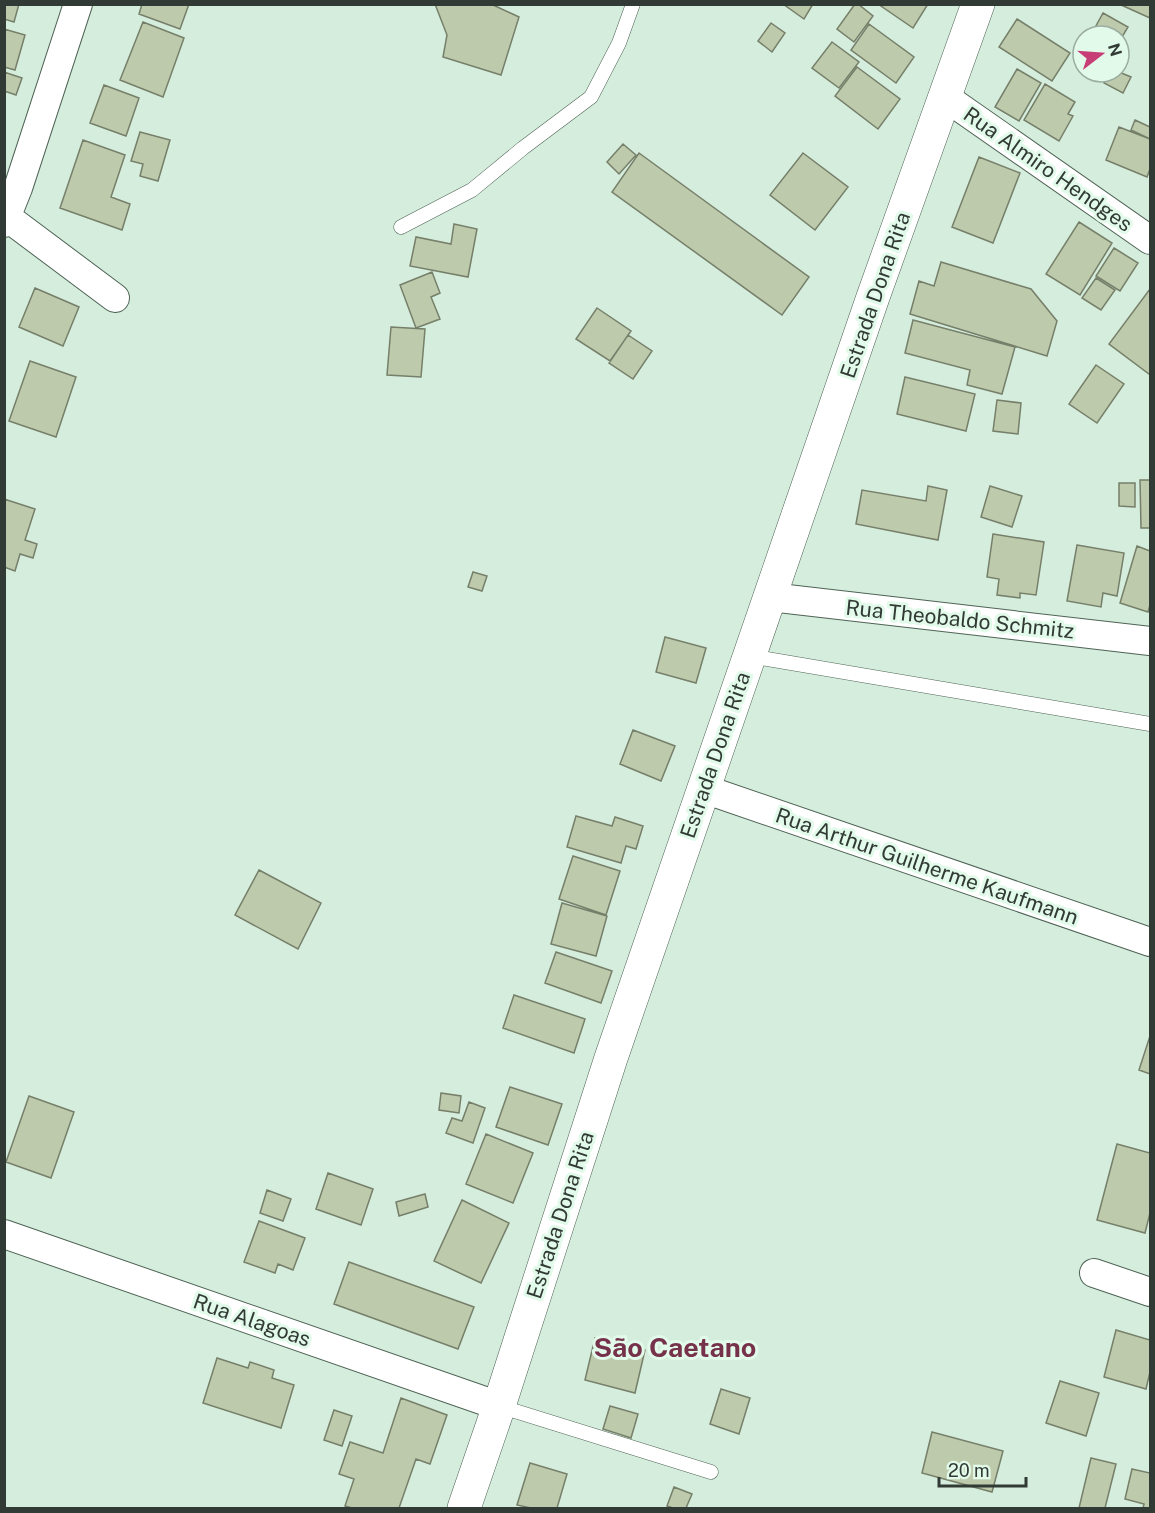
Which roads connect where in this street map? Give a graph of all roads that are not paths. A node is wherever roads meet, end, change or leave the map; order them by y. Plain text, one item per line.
1 (78, 4) edge
2 (633, 4) edge
3 (978, 4) edge
4 (945, 97) junction
5 (5, 219) edge
6 (402, 227) dead end
7 (1150, 240) edge
8 (115, 298) dead end
9 (770, 597) junction
10 (1150, 641) edge
11 (749, 657) junction
12 (1150, 724) edge
13 (704, 789) junction
14 (1150, 942) edge
15 (4, 1234) edge
16 (1094, 1273) dead end
17 (1150, 1292) edge
18 (499, 1406) junction
19 (711, 1472) dead end
20 (464, 1509) edge

1 - 5 street
2 - 6 lane
3 - 4 main road, Estrada Dona Rita
4 - 7 street, Rua Almiro Hendges
4 - 9 main road, Estrada Dona Rita
5 - 8 street
9 - 10 street, Rua Theobaldo Schmitz
9 - 11 main road, Estrada Dona Rita
11 - 12 lane
11 - 13 main road, Estrada Dona Rita
13 - 14 street, Rua Arthur Guilherme Kaufmann
13 - 18 main road, Estrada Dona Rita
15 - 18 street, Rua Alagoas
16 - 17 street
18 - 19 lane
18 - 20 main road, Estrada Dona Rita

